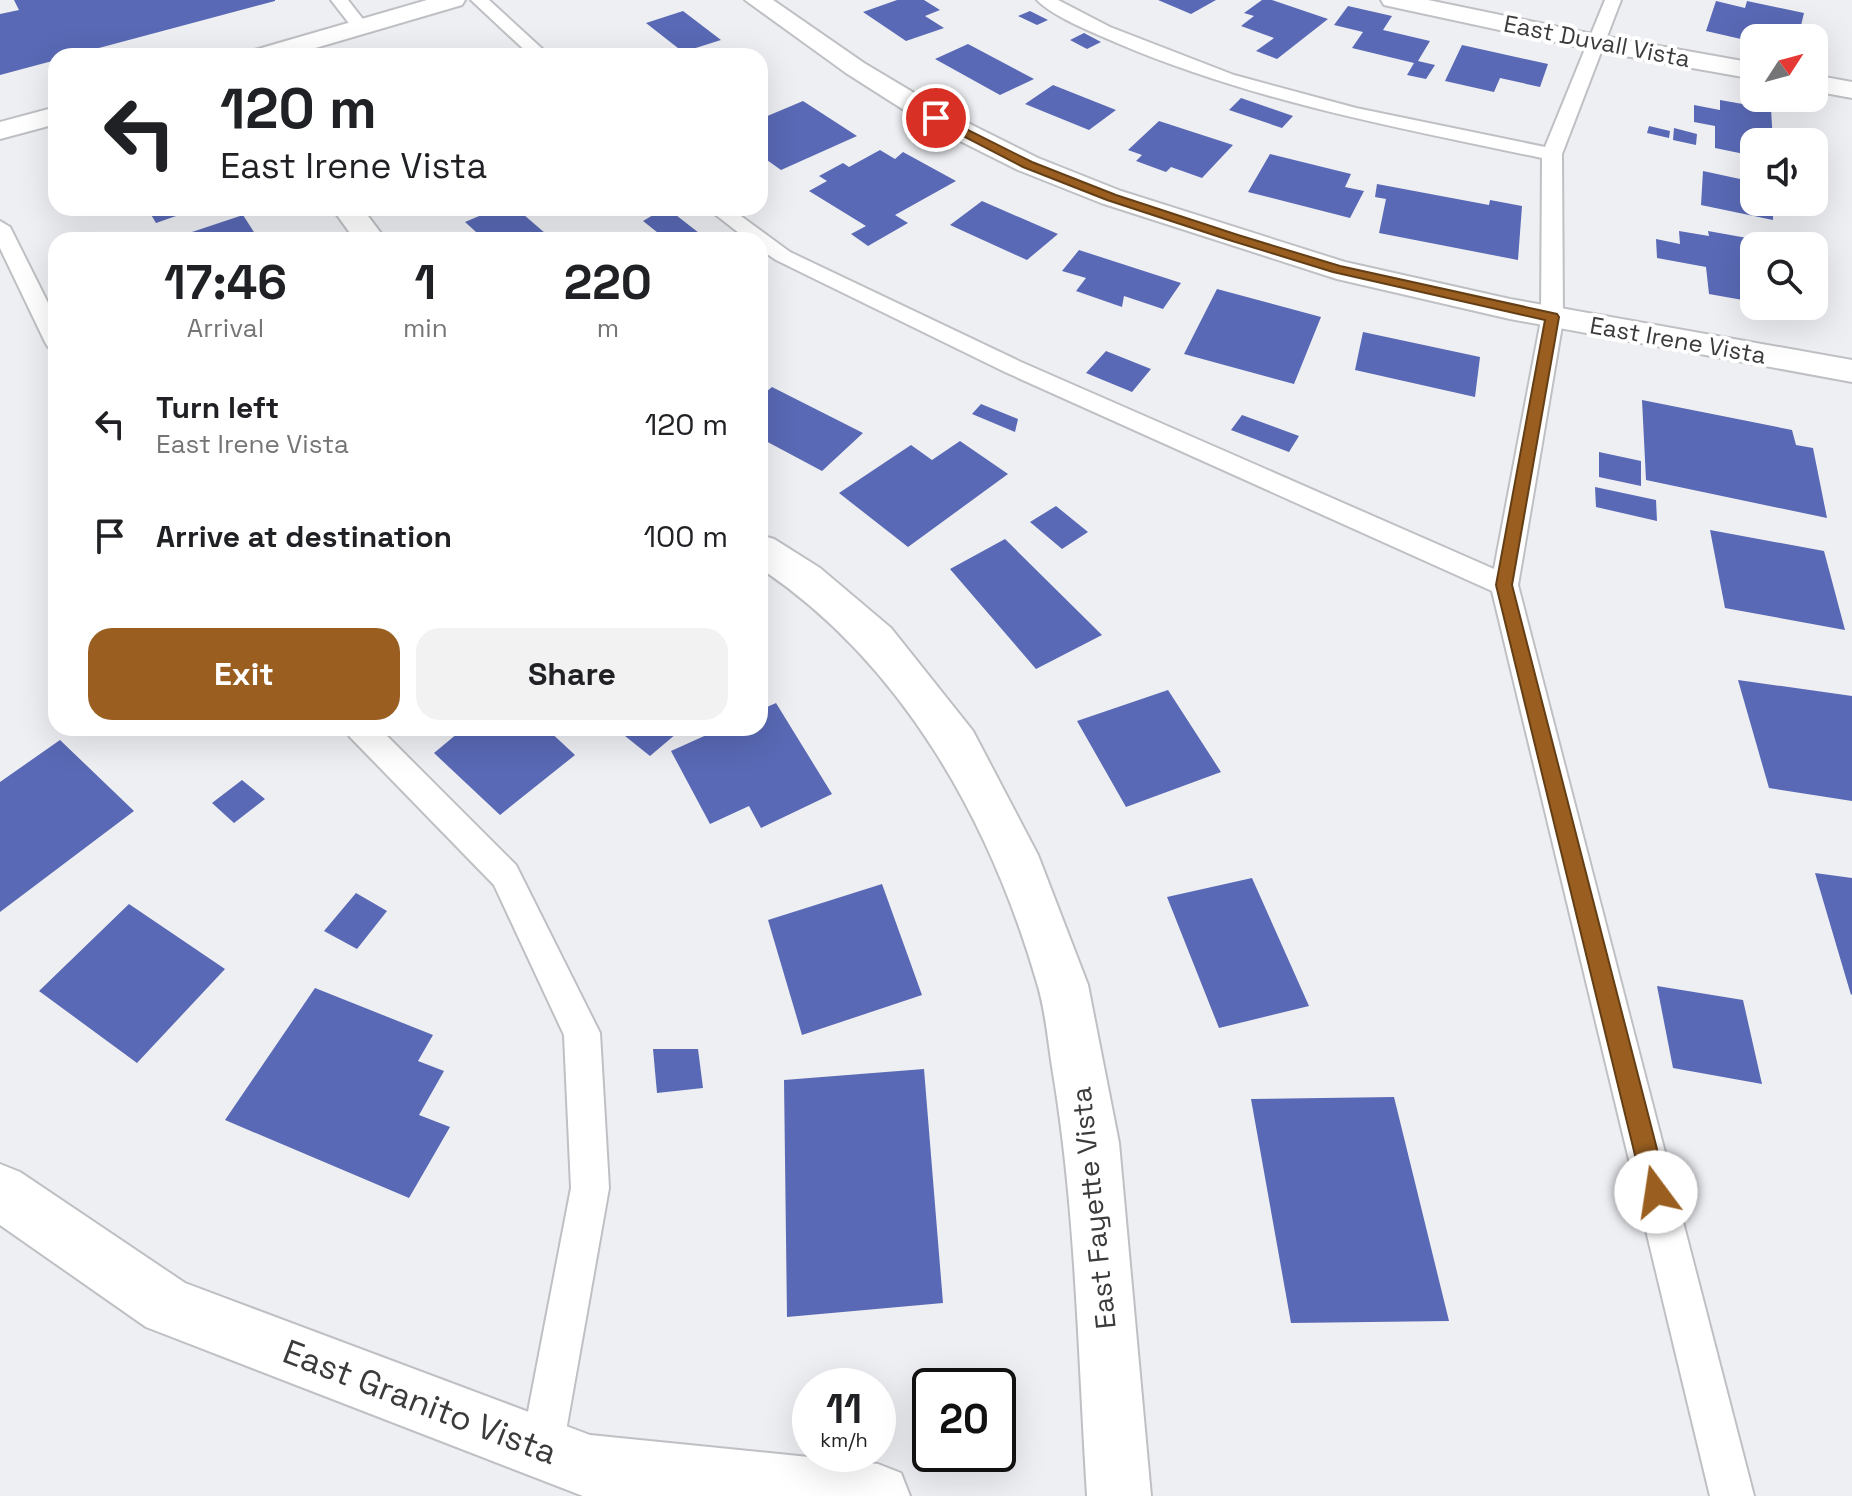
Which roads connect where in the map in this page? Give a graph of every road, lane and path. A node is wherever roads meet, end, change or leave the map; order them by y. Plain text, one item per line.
1 (339, 0) edge
2 (453, 0) edge
3 (479, 0) edge
4 (757, 0) edge
5 (1045, 0) edge
6 (1393, 0) edge
7 (1613, 0) edge
8 (361, 27) junction
9 (1597, 43) junction
10 (288, 48) edge
11 (532, 48) edge
12 (1740, 69) edge
13 (1828, 86) edge
14 (1852, 90) edge
15 (48, 117) edge
16 (0, 131) edge
17 (1552, 154) junction
18 (729, 216) edge
19 (0, 227) edge
20 (752, 232) edge
21 (768, 243) edge
22 (1552, 317) junction
23 (48, 326) edge
24 (1852, 371) edge
25 (768, 554) edge
26 (1504, 585) junction
27 (368, 736) edge
28 (0, 1192) edge
29 (542, 1448) junction
30 (878, 1496) edge
31 (1119, 1496) edge
32 (1732, 1496) edge

1 - 8 lane
2 - 8 street
3 - 11 lane
4 - 22 street, East Irene Vista
5 - 17 lane
6 - 9 street, East Duvall Vista
7 - 9 lane
8 - 10 street
9 - 12 street, East Duvall Vista
9 - 17 lane
13 - 14 street
15 - 16 street
17 - 22 lane
18 - 20 lane
19 - 23 lane
21 - 26 lane
22 - 24 street, East Irene Vista
22 - 26 lane
25 - 31 street, East Fayette Vista
26 - 32 lane
27 - 29 lane
28 - 29 street, East Granito Vista
29 - 30 street, East Granito Vista

